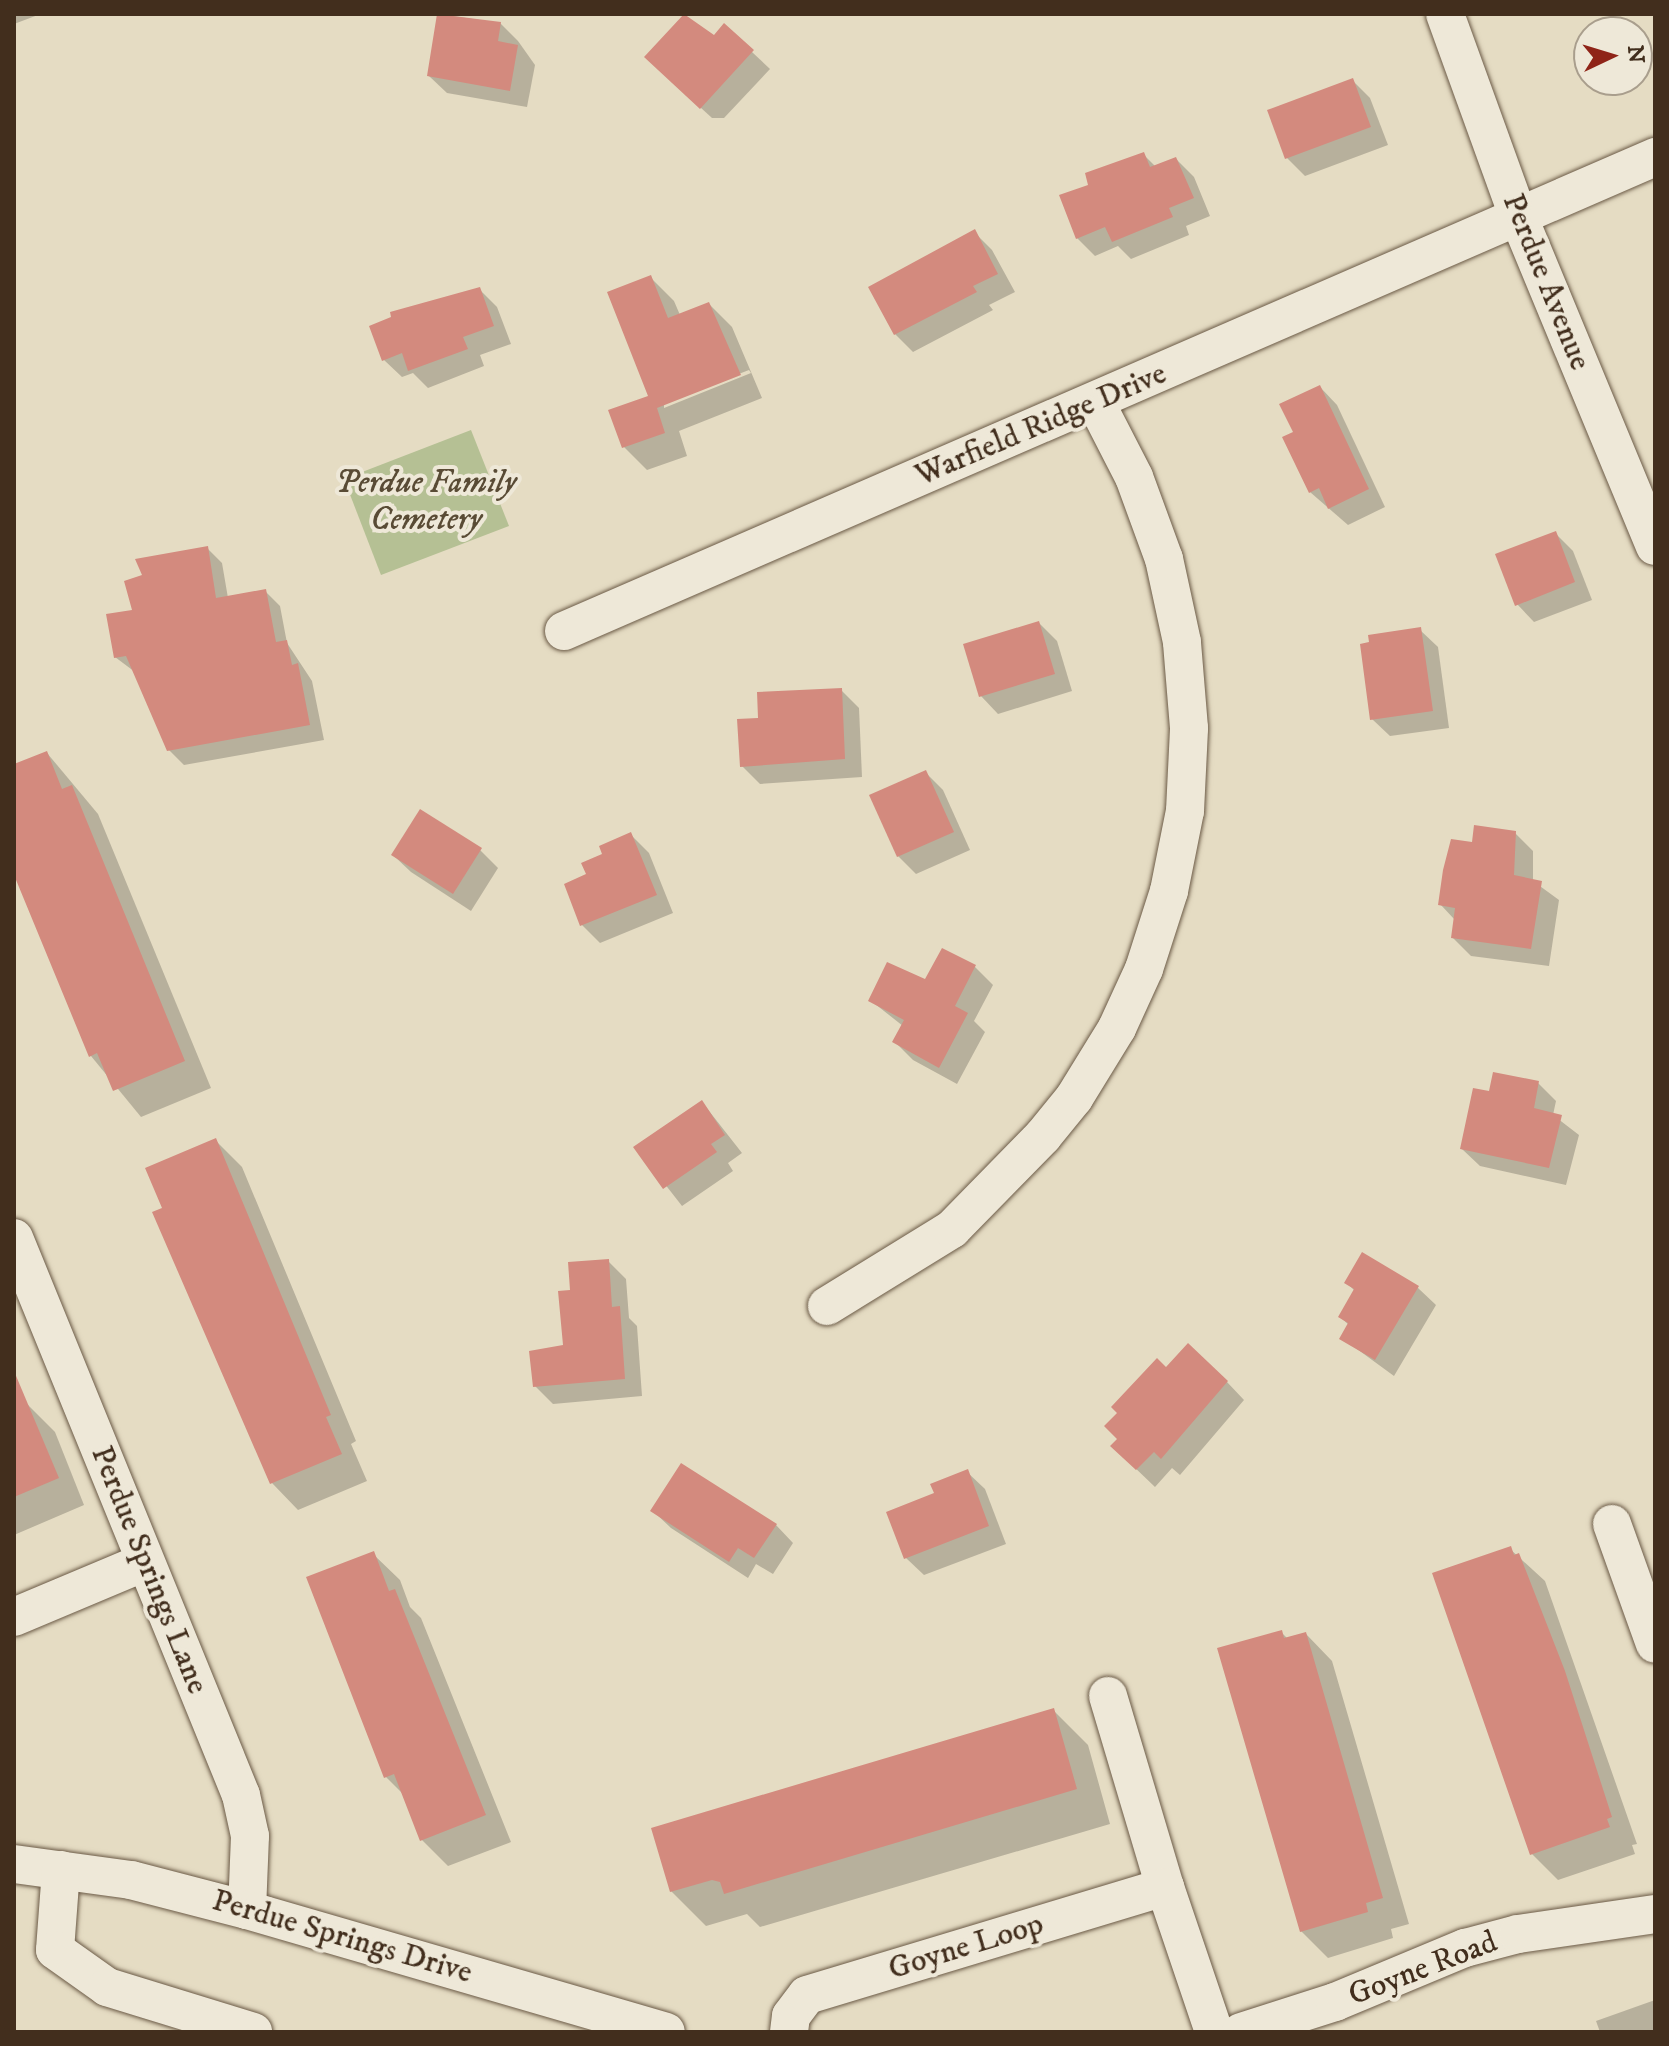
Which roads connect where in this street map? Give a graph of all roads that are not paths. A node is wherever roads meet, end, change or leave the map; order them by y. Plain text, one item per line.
1 (1445, 14) edge
2 (1655, 157) edge
3 (1519, 218) junction
4 (1095, 401) junction
5 (1655, 546) edge
6 (564, 631) dead end
7 (14, 1238) edge
8 (827, 1306) dead end
9 (1612, 1524) dead end
10 (145, 1562) junction
11 (14, 1617) edge
12 (1655, 1644) edge
13 (1108, 1696) dead end
14 (14, 1864) edge
15 (61, 1870) junction
16 (1165, 1887) junction
17 (247, 1910) junction
18 (1655, 1914) edge
19 (253, 2032) edge
20 (666, 2032) edge
21 (789, 2032) edge
22 (1214, 2032) edge
23 (1241, 2032) edge

1 - 3 street, Perdue Avenue
2 - 3 street, Warfield Ridge Drive
3 - 4 street, Warfield Ridge Drive
3 - 5 street, Perdue Avenue
4 - 6 street, Warfield Ridge Drive
4 - 8 street
7 - 10 street, Perdue Springs Lane
9 - 12 street
10 - 11 street
10 - 17 street, Perdue Springs Lane
13 - 16 street
14 - 15 street, Perdue Springs Drive
15 - 17 street, Perdue Springs Drive
15 - 19 street
16 - 21 street, Goyne Loop
16 - 22 street
17 - 20 street, Perdue Springs Drive
18 - 23 street, Goyne Road

